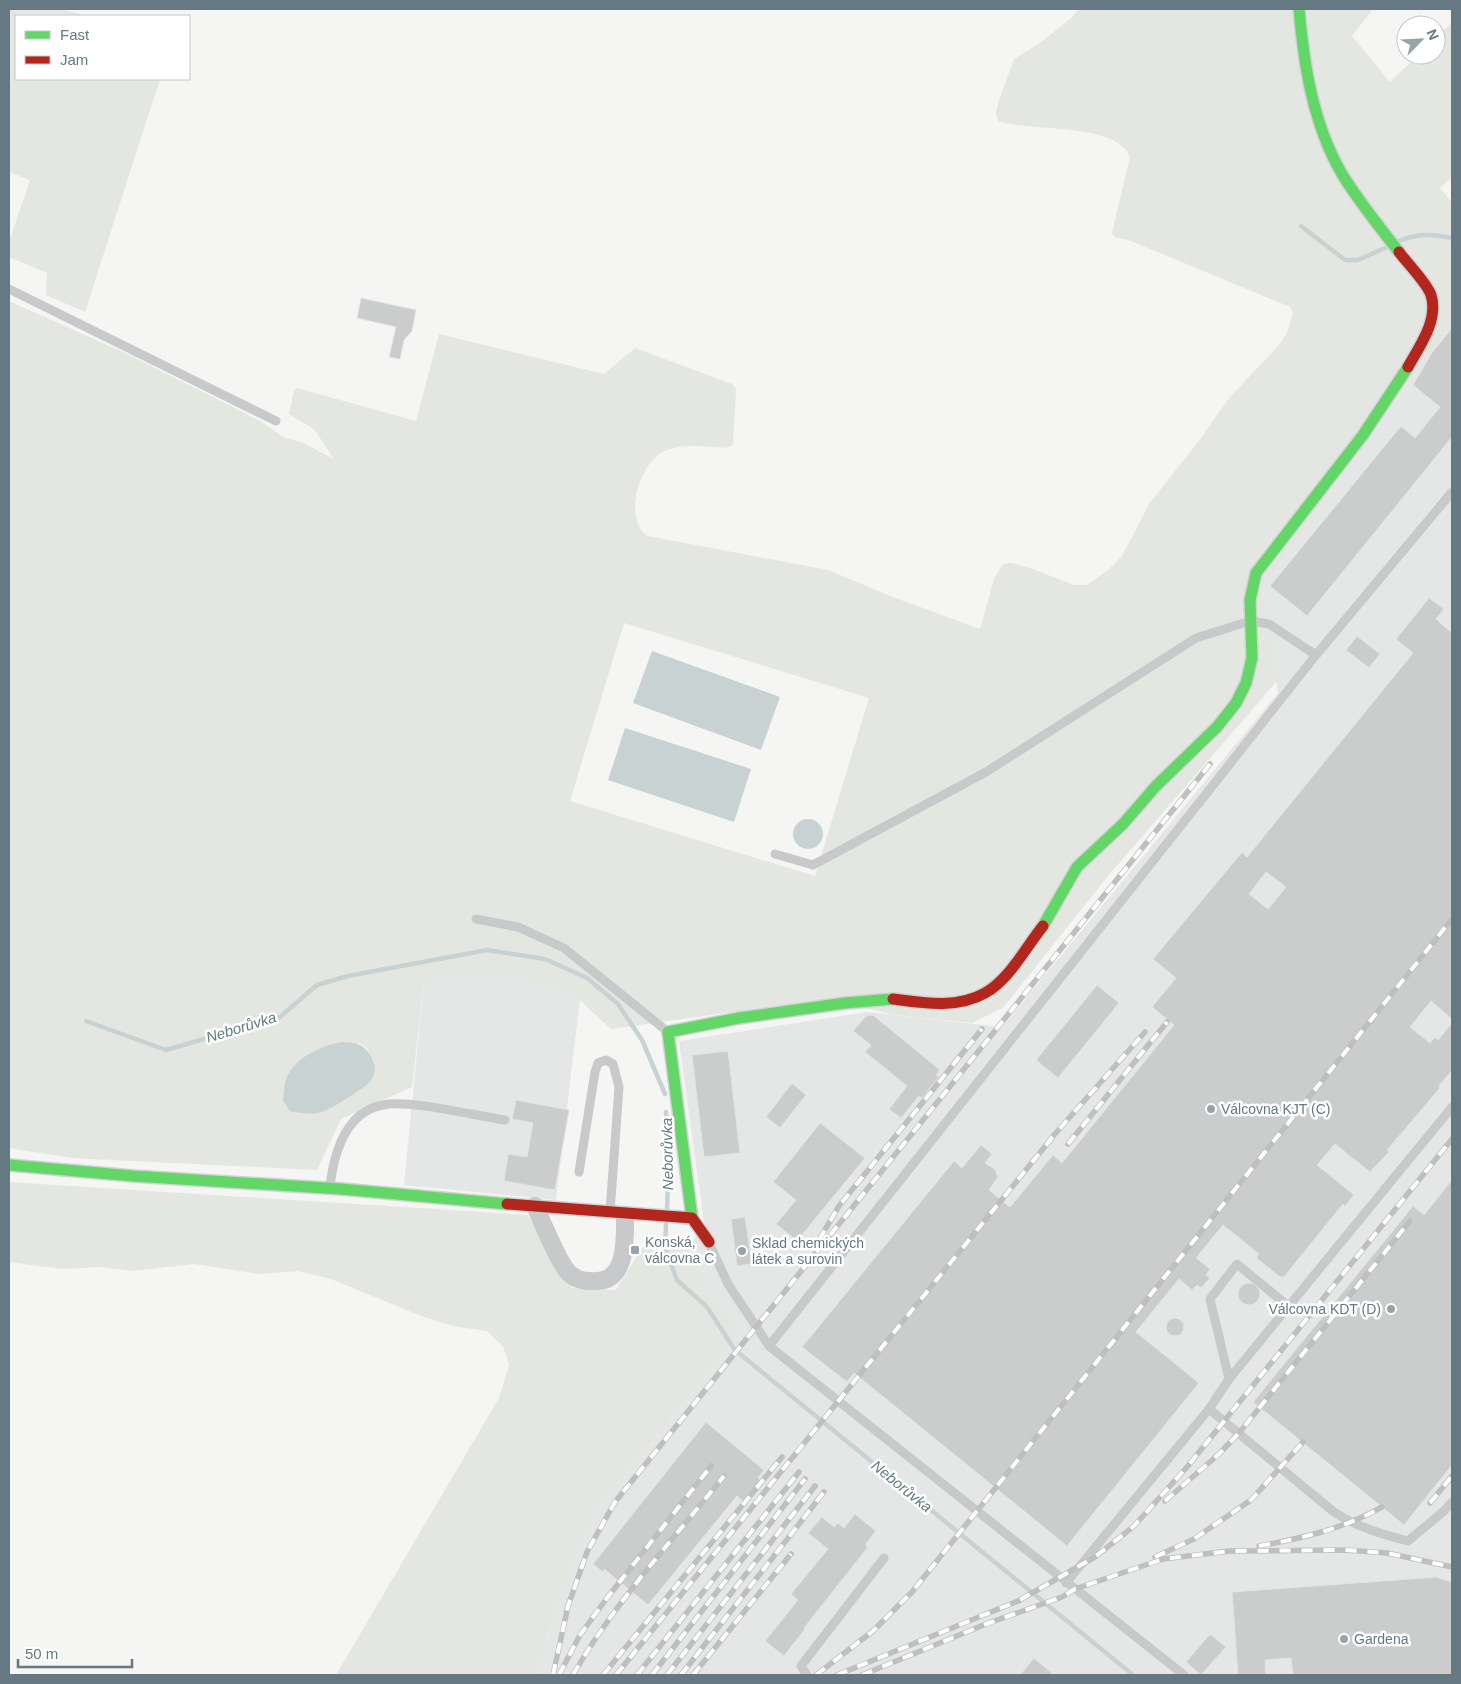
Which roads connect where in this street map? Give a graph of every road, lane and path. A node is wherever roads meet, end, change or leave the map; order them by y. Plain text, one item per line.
1 (1299, 9) edge
2 (9, 289) edge
3 (276, 421) dead end
4 (1452, 492) edge
5 (1250, 621) junction
6 (1316, 655) junction
7 (775, 854) dead end
8 (476, 919) dead end
9 (668, 1032) junction
10 (1452, 1107) edge
11 (505, 1120) dead end
12 (9, 1164) edge
13 (579, 1172) dead end
14 (330, 1189) junction
15 (535, 1206) junction
16 (618, 1214) junction
17 (688, 1217) junction
18 (709, 1242) joint
19 (1288, 1306) junction
20 (769, 1346) junction
21 (1229, 1379) junction
22 (1209, 1409) junction
23 (1452, 1502) edge
24 (884, 1558) dead end
25 (1066, 1583) junction
26 (807, 1675) edge
27 (1184, 1675) edge

1 - 5 street
2 - 3 lane
4 - 6 lane
5 - 6 lane
5 - 7 lane
5 - 9 street
6 - 20 lane
8 - 9 lane
9 - 17 street
10 - 19 lane
11 - 14 lane
12 - 14 street
13 - 16 lane
14 - 15 street
15 - 16 street
15 - 16 street
16 - 17 street
17 - 18 street
18 - 20 lane
19 - 21 lane
19 - 21 lane
20 - 25 lane
21 - 22 lane
22 - 23 lane
22 - 25 lane
24 - 26 lane
25 - 27 lane

